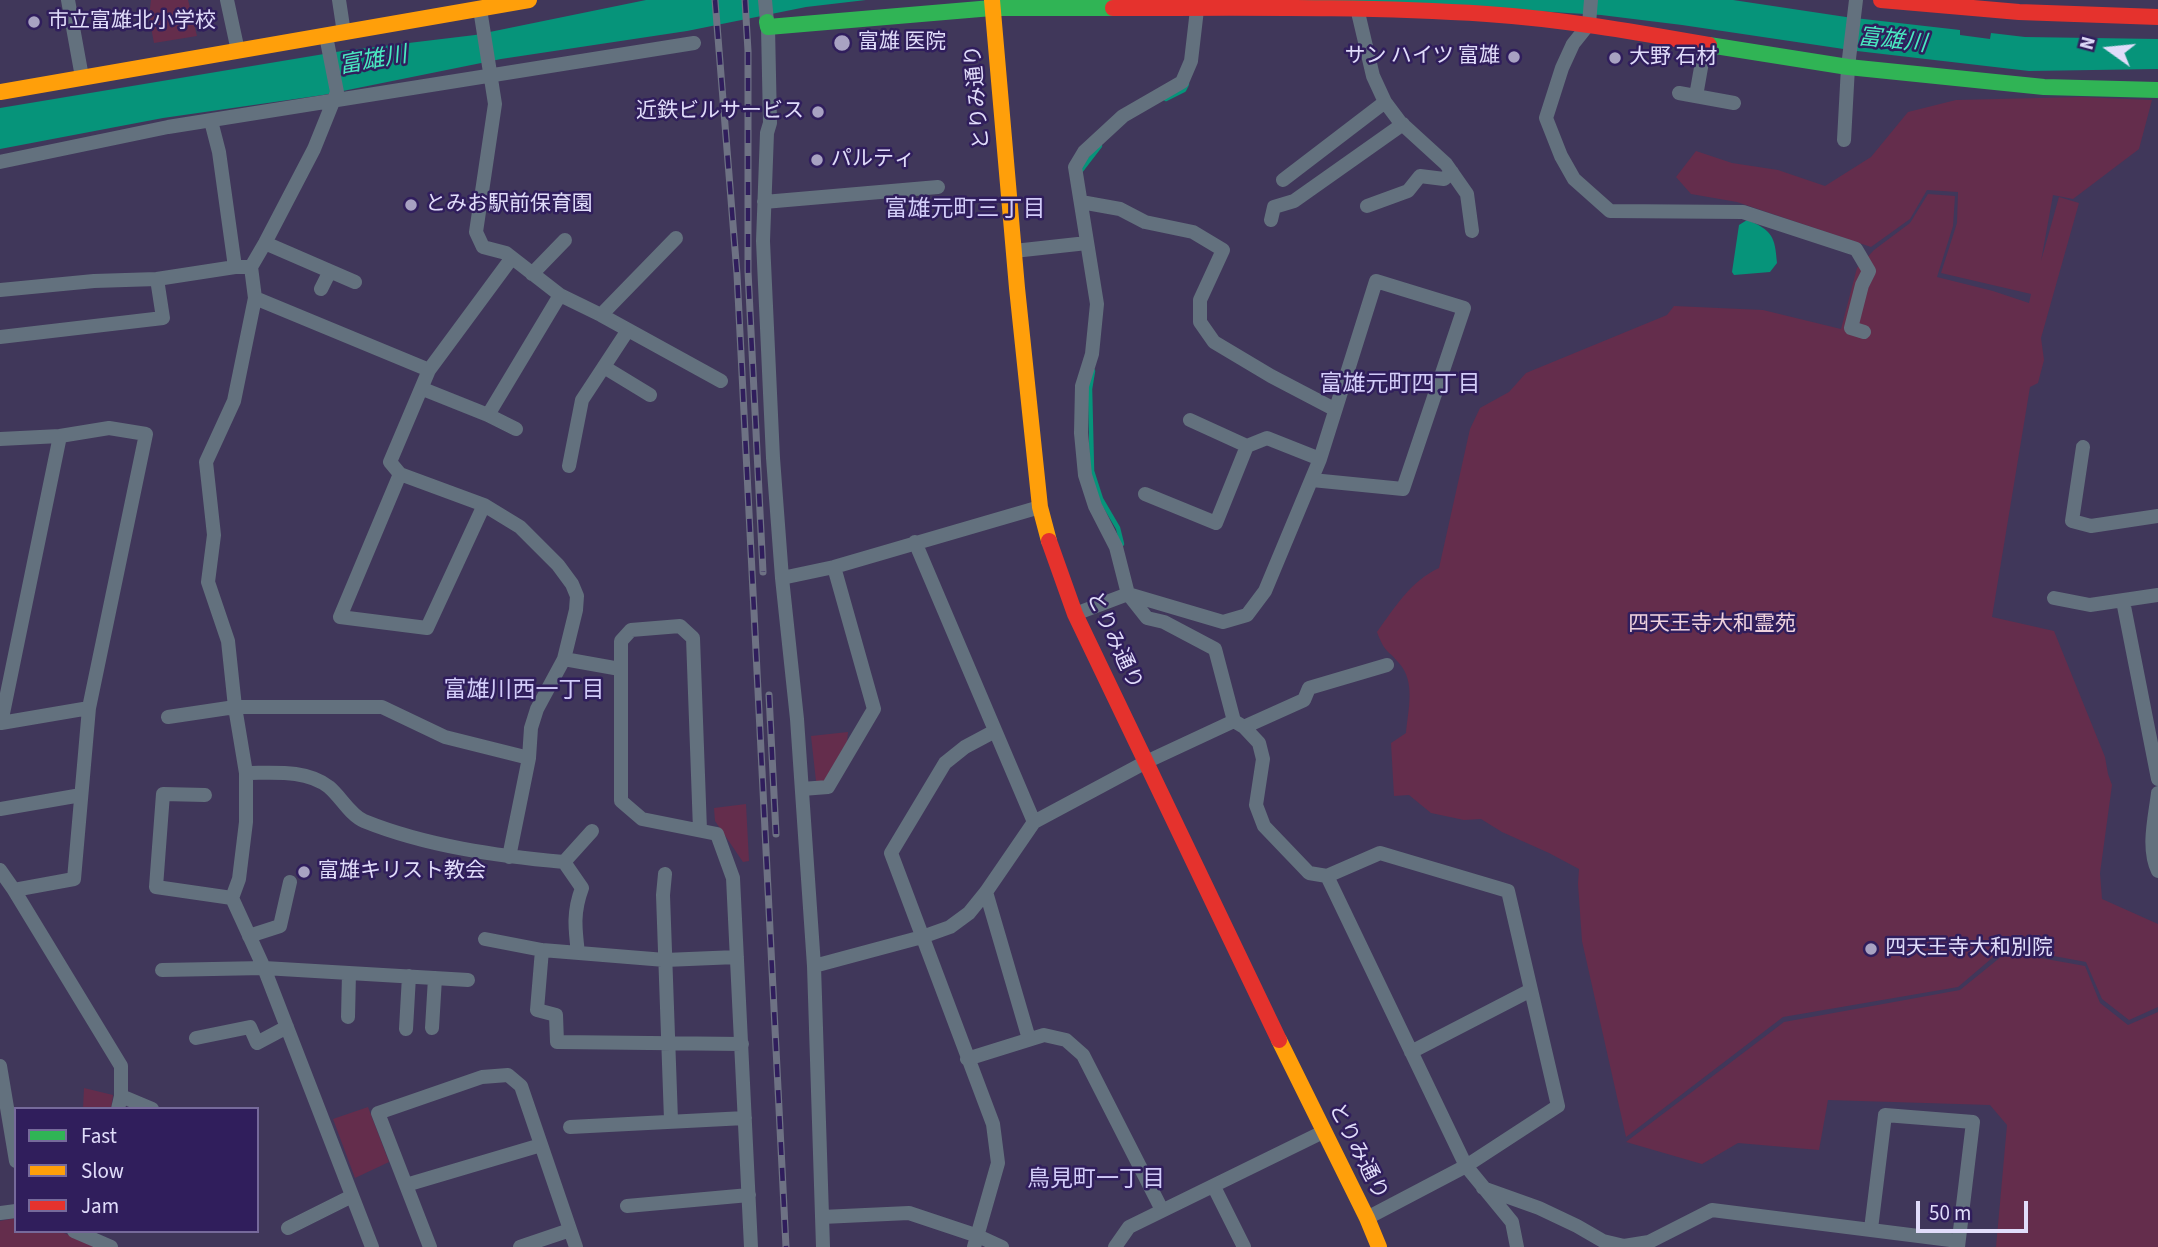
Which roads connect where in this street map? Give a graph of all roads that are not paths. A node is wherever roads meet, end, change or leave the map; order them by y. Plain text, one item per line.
1 (68, 0) edge
2 (228, 0) edge
3 (339, 0) edge
4 (529, 0) edge
5 (765, 0) edge
6 (1591, 0) edge
7 (1881, 0) edge
8 (504, 2) edge
9 (992, 4) edge
10 (1198, 4) edge
11 (1855, 6) edge
12 (1357, 8) junction
13 (480, 9) junction
14 (2158, 17) edge
15 (1590, 24) junction
16 (767, 25) junction
17 (344, 33) junction
18 (326, 36) junction
19 (694, 43) dead end
20 (1705, 45) junction
21 (238, 51) junction
22 (1848, 67) junction
23 (490, 71) junction
24 (82, 77) junction
25 (2158, 90) edge
26 (0, 92) edge
27 (1679, 93) dead end
28 (1696, 96) junction
29 (335, 97) junction
30 (1385, 102) junction
31 (1734, 103) dead end
32 (212, 121) junction
33 (1403, 124) junction
34 (1844, 140) dead end
35 (0, 163) edge
36 (1452, 172) junction
37 (1283, 180) dead end
38 (938, 187) dead end
39 (764, 202) junction
40 (1085, 203) junction
41 (1367, 206) dead end
42 (1271, 220) dead end
43 (1472, 231) dead end
44 (676, 238) dead end
45 (565, 240) dead end
46 (265, 243) junction
47 (1087, 243) junction
48 (1014, 251) junction
49 (511, 259) junction
50 (235, 267) junction
51 (251, 267) junction
52 (330, 271) junction
53 (532, 274) junction
54 (157, 279) junction
55 (355, 282) dead end
56 (321, 289) dead end
57 (0, 290) edge
58 (560, 295) junction
59 (255, 298) junction
60 (601, 315) junction
61 (628, 330) junction
62 (1864, 332) dead end
63 (0, 337) edge
64 (604, 368) junction
65 (429, 370) junction
66 (721, 381) dead end
67 (423, 389) junction
68 (650, 395) dead end
69 (1334, 409) junction
70 (488, 415) junction
71 (1190, 420) dead end
72 (516, 429) dead end
73 (60, 436) junction
74 (0, 439) edge
75 (1247, 446) junction
76 (2083, 447) dead end
77 (1320, 459) junction
78 (569, 466) dead end
79 (400, 474) junction
80 (1311, 480) junction
81 (1144, 494) dead end
82 (484, 505) junction
83 (1040, 507) junction
84 (2158, 516) edge
85 (915, 542) junction
86 (834, 567) junction
87 (782, 578) junction
88 (1128, 594) junction
89 (2158, 595) edge
90 (2054, 598) dead end
91 (2123, 601) junction
92 (1075, 614) junction
93 (564, 659) junction
94 (1387, 665) dead end
95 (620, 669) junction
96 (235, 707) junction
97 (89, 708) junction
98 (168, 717) dead end
99 (0, 723) edge
100 (1239, 724) junction
101 (995, 731) junction
102 (529, 758) junction
103 (1146, 762) junction
104 (246, 773) junction
105 (2158, 779) edge
106 (803, 789) junction
107 (2158, 793) edge
108 (81, 795) junction
109 (205, 795) dead end
110 (0, 810) edge
111 (1034, 822) junction
112 (700, 830) junction
113 (593, 831) dead end
114 (509, 857) junction
115 (564, 862) junction
116 (0, 870) edge
117 (2158, 871) edge
118 (666, 874) dead end
119 (1327, 876) junction
120 (290, 882) dead end
121 (14, 890) junction
122 (986, 892) junction
123 (232, 898) junction
124 (249, 936) junction
125 (922, 937) junction
126 (485, 939) dead end
127 (542, 950) junction
128 (578, 953) junction
129 (737, 957) junction
130 (665, 960) junction
131 (814, 965) junction
132 (264, 968) junction
133 (162, 970) dead end
134 (349, 973) junction
135 (409, 976) junction
136 (435, 978) junction
137 (468, 980) dead end
138 (1531, 990) junction
139 (348, 1017) dead end
140 (287, 1027) junction
141 (432, 1028) dead end
142 (406, 1029) dead end
143 (196, 1038) dead end
144 (1029, 1039) junction
145 (669, 1044) junction
146 (742, 1044) junction
147 (1411, 1052) junction
148 (967, 1059) junction
149 (0, 1066) edge
150 (120, 1102) edge
151 (143, 1107) edge
152 (745, 1118) junction
153 (671, 1121) junction
154 (570, 1127) dead end
155 (1323, 1132) junction
156 (541, 1146) junction
157 (14, 1149) edge
158 (1466, 1166) junction
159 (406, 1185) junction
160 (1214, 1187) junction
161 (1483, 1188) junction
162 (749, 1195) junction
163 (352, 1196) junction
164 (628, 1206) dead end
165 (1162, 1210) junction
166 (822, 1217) junction
167 (1367, 1218) junction
168 (288, 1228) dead end
169 (1871, 1229) junction
170 (570, 1230) junction
171 (79, 1233) edge
172 (976, 1241) edge
173 (1958, 1244) edge
174 (111, 1247) edge
175 (372, 1247) edge
176 (430, 1247) edge
177 (520, 1247) edge
178 (576, 1247) edge
179 (751, 1247) edge
180 (823, 1247) edge
181 (1002, 1247) edge
182 (1115, 1247) edge
183 (1244, 1247) edge
184 (1379, 1247) edge
185 (1517, 1247) edge

1 - 24 street
2 - 21 street
3 - 17 street
4 - 8 street
5 - 16 street
6 - 15 street
7 - 14 street
8 - 13 street
9 - 10 street
9 - 16 street
9 - 48 street, とりみ通り
10 - 12 street
10 - 40 street
11 - 22 street
12 - 15 street
12 - 30 street
13 - 17 street
13 - 23 street
15 - 20 street
15 - 62 street
16 - 39 street
17 - 18 street
18 - 21 street
18 - 29 street
19 - 23 street
20 - 22 street
20 - 28 street
21 - 24 street
22 - 25 street
22 - 34 street
23 - 29 street
23 - 49 street
24 - 26 street
27 - 28 street
28 - 31 street
29 - 32 street
29 - 46 street
30 - 33 street
30 - 37 street
32 - 35 street
32 - 50 street
33 - 36 street
33 - 42 street
36 - 41 street
36 - 43 street
38 - 39 street
39 - 87 street
40 - 47 street
40 - 69 street
44 - 60 street
45 - 53 street
46 - 51 street
46 - 52 street
47 - 48 street
47 - 88 street
48 - 83 street, とりみ通り
49 - 53 street
49 - 65 street
50 - 51 street
50 - 54 street
51 - 59 street
52 - 55 street
52 - 56 street
53 - 58 street
54 - 57 street
54 - 63 street
58 - 60 street
58 - 70 street
59 - 65 street
59 - 96 street
60 - 61 street
61 - 64 street
61 - 66 street
64 - 68 street
64 - 78 street
65 - 67 street
67 - 70 street
67 - 79 street
69 - 77 street
69 - 80 street
70 - 72 street
71 - 75 street
73 - 74 street
73 - 97 street
73 - 99 street
75 - 77 street
75 - 81 street
76 - 84 street
77 - 80 street
79 - 82 street
79 - 82 street
80 - 88 street
82 - 93 street
83 - 85 street
83 - 92 street, とりみ通り
85 - 86 street
85 - 101 street
86 - 87 street
86 - 106 street
87 - 106 street
88 - 92 street
88 - 100 street
89 - 91 street
90 - 91 street
91 - 105 street
92 - 103 street, とりみ通り
93 - 95 street
93 - 102 street
94 - 100 street
95 - 112 street
95 - 112 street
96 - 98 street
96 - 102 street
96 - 104 street
97 - 99 street
97 - 108 street
100 - 103 street
100 - 119 street
101 - 111 street
101 - 125 street
102 - 114 street
103 - 111 street
103 - 155 street, とりみ通り
104 - 114 street
104 - 123 street
106 - 131 street
107 - 117 street
108 - 110 street
108 - 121 street
109 - 123 street
111 - 122 street
112 - 129 street
113 - 115 street
114 - 115 street
115 - 128 street
116 - 121 street
118 - 130 street
119 - 138 street
119 - 147 street
120 - 124 street
121 - 150 street
122 - 125 street
122 - 144 street
123 - 124 street
124 - 132 street
125 - 131 street
125 - 148 street
126 - 127 street
127 - 128 street
127 - 145 street
128 - 130 street
129 - 130 street
129 - 146 street
130 - 145 street
131 - 166 street
132 - 133 street
132 - 134 street
132 - 140 street
134 - 135 street
134 - 139 street
135 - 136 street
135 - 142 street
136 - 137 street
136 - 141 street
138 - 147 street
138 - 158 street
140 - 143 street
140 - 163 street
144 - 148 street
144 - 165 street
145 - 146 street
145 - 153 street
146 - 152 street
147 - 158 street
148 - 172 street
149 - 157 street
150 - 151 street
152 - 153 street
152 - 162 street
153 - 154 street
155 - 160 street
155 - 167 street, とりみ通り
156 - 159 street
156 - 159 street
156 - 170 street
158 - 161 street
158 - 167 street
159 - 176 street
160 - 165 street
160 - 183 street
161 - 169 street
161 - 185 street
162 - 164 street
162 - 179 street
163 - 168 street
163 - 175 street
165 - 182 street
166 - 172 street
166 - 180 street
167 - 184 street, とりみ通り
169 - 173 street
169 - 173 street
170 - 177 street
170 - 178 street
171 - 174 street
172 - 181 street

